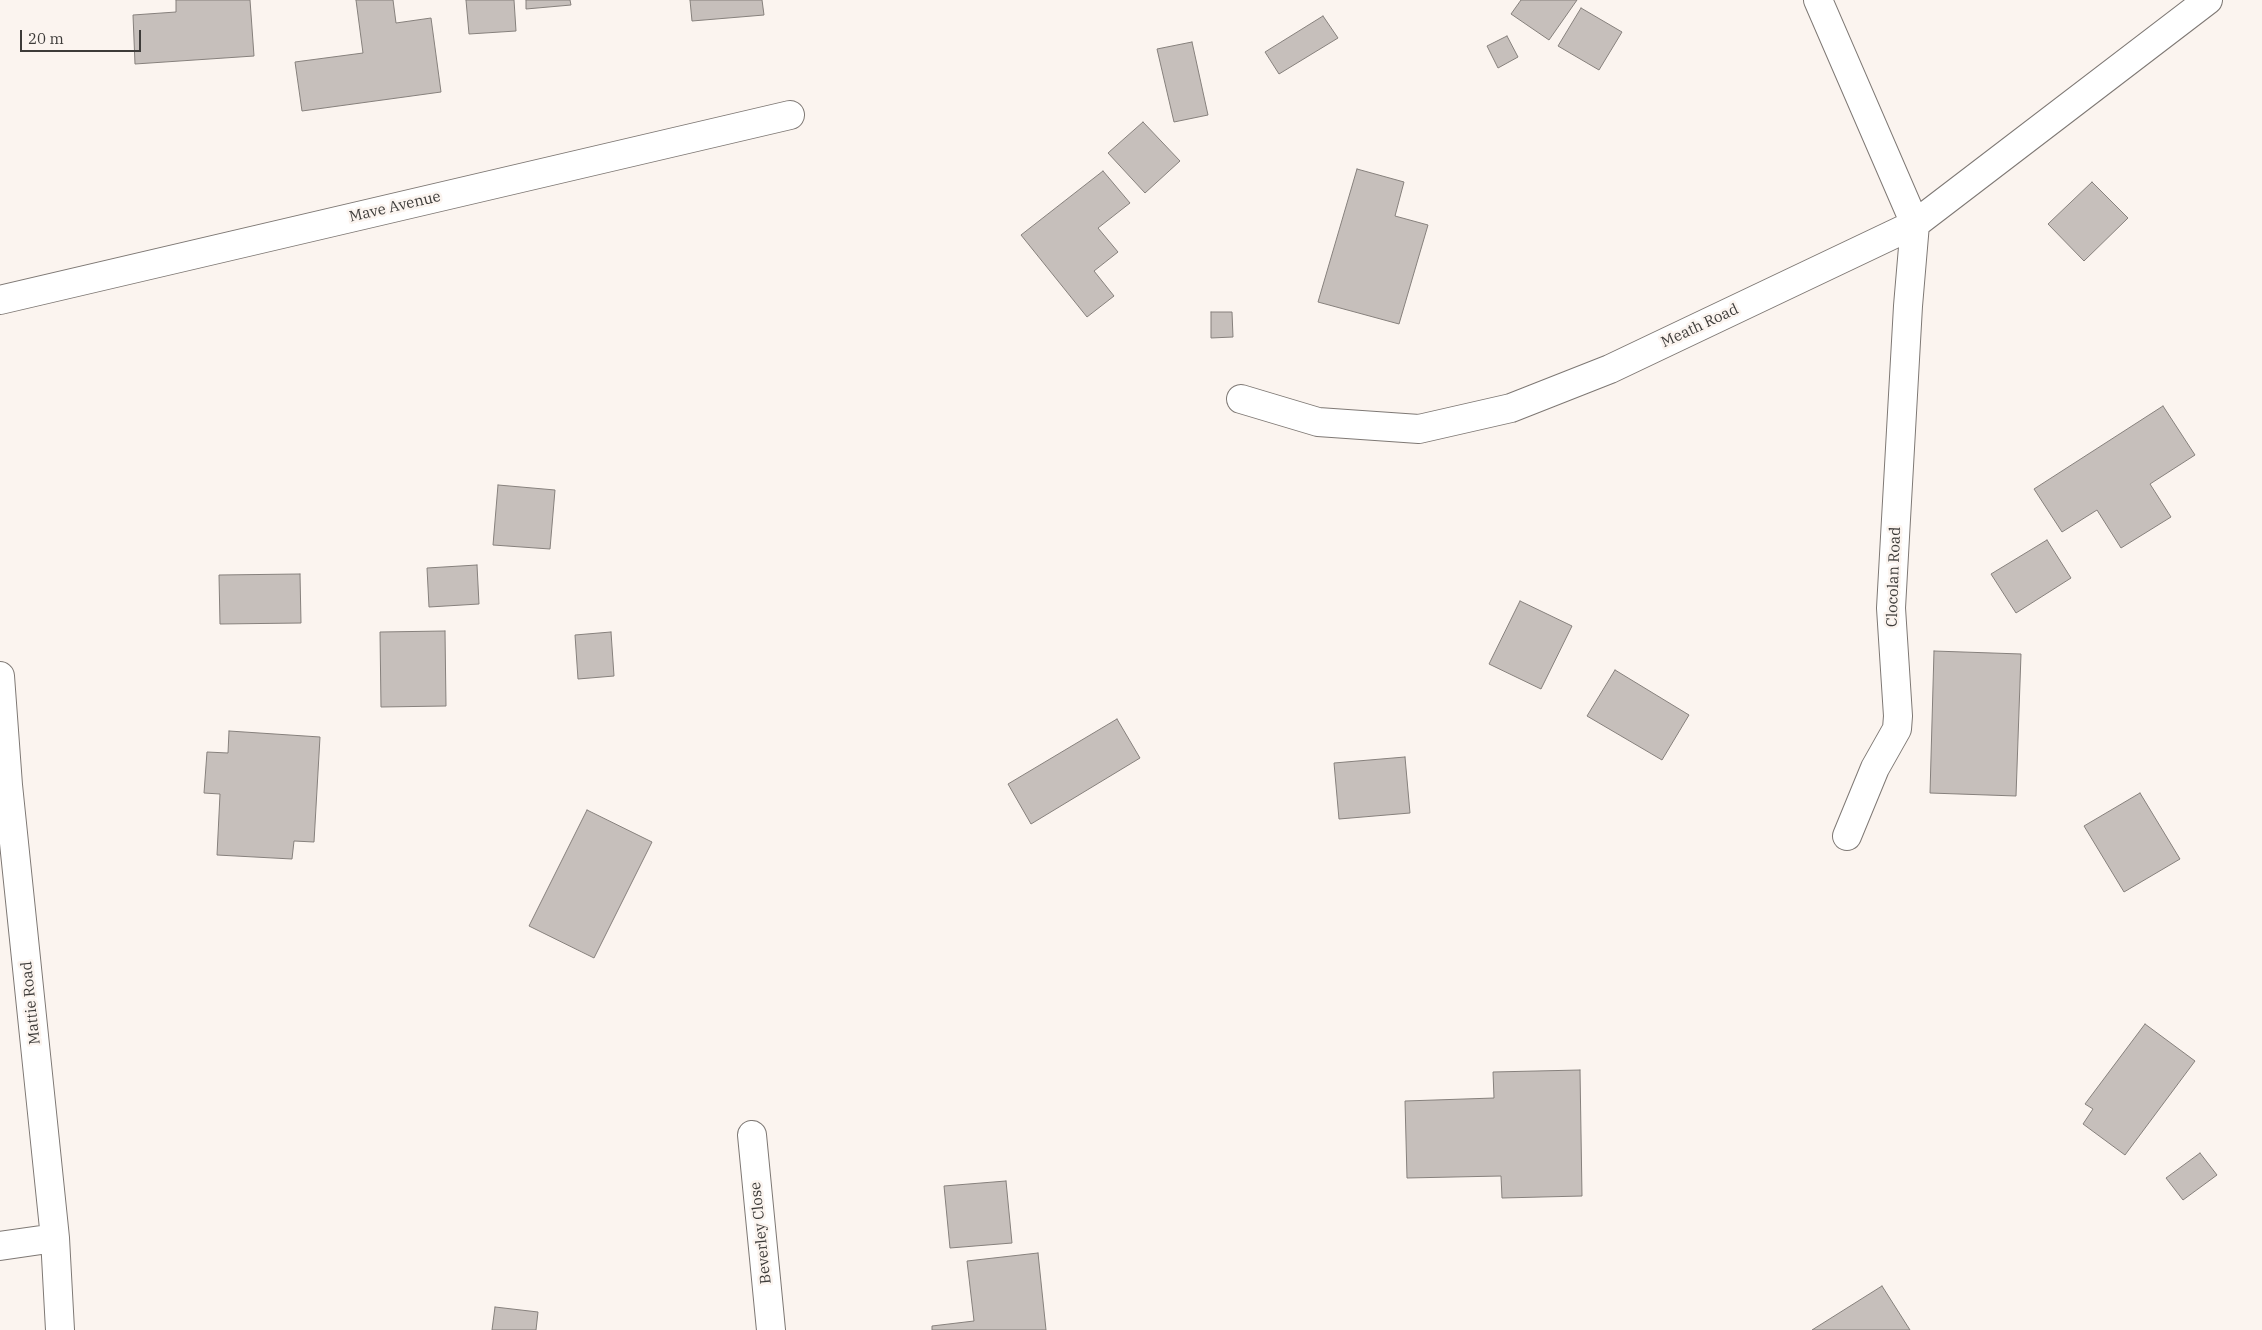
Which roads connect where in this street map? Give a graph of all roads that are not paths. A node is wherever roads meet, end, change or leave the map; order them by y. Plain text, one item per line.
1 (1818, 0) edge
2 (2208, 0) edge
3 (790, 115) dead end
4 (1915, 224) junction
5 (0, 300) edge
6 (1241, 399) dead end
7 (0, 676) edge
8 (1847, 836) dead end
9 (752, 1135) dead end
10 (55, 1238) junction
11 (0, 1246) edge
12 (60, 1330) edge
13 (771, 1330) edge

1 - 4 street
2 - 4 street, Meath Road
3 - 5 street, Mave Avenue
4 - 6 street, Meath Road
4 - 8 street, Clocolan Road
7 - 10 street, Mattie Road
9 - 13 street, Beverley Close
10 - 11 street
10 - 12 street, Mattie Road

